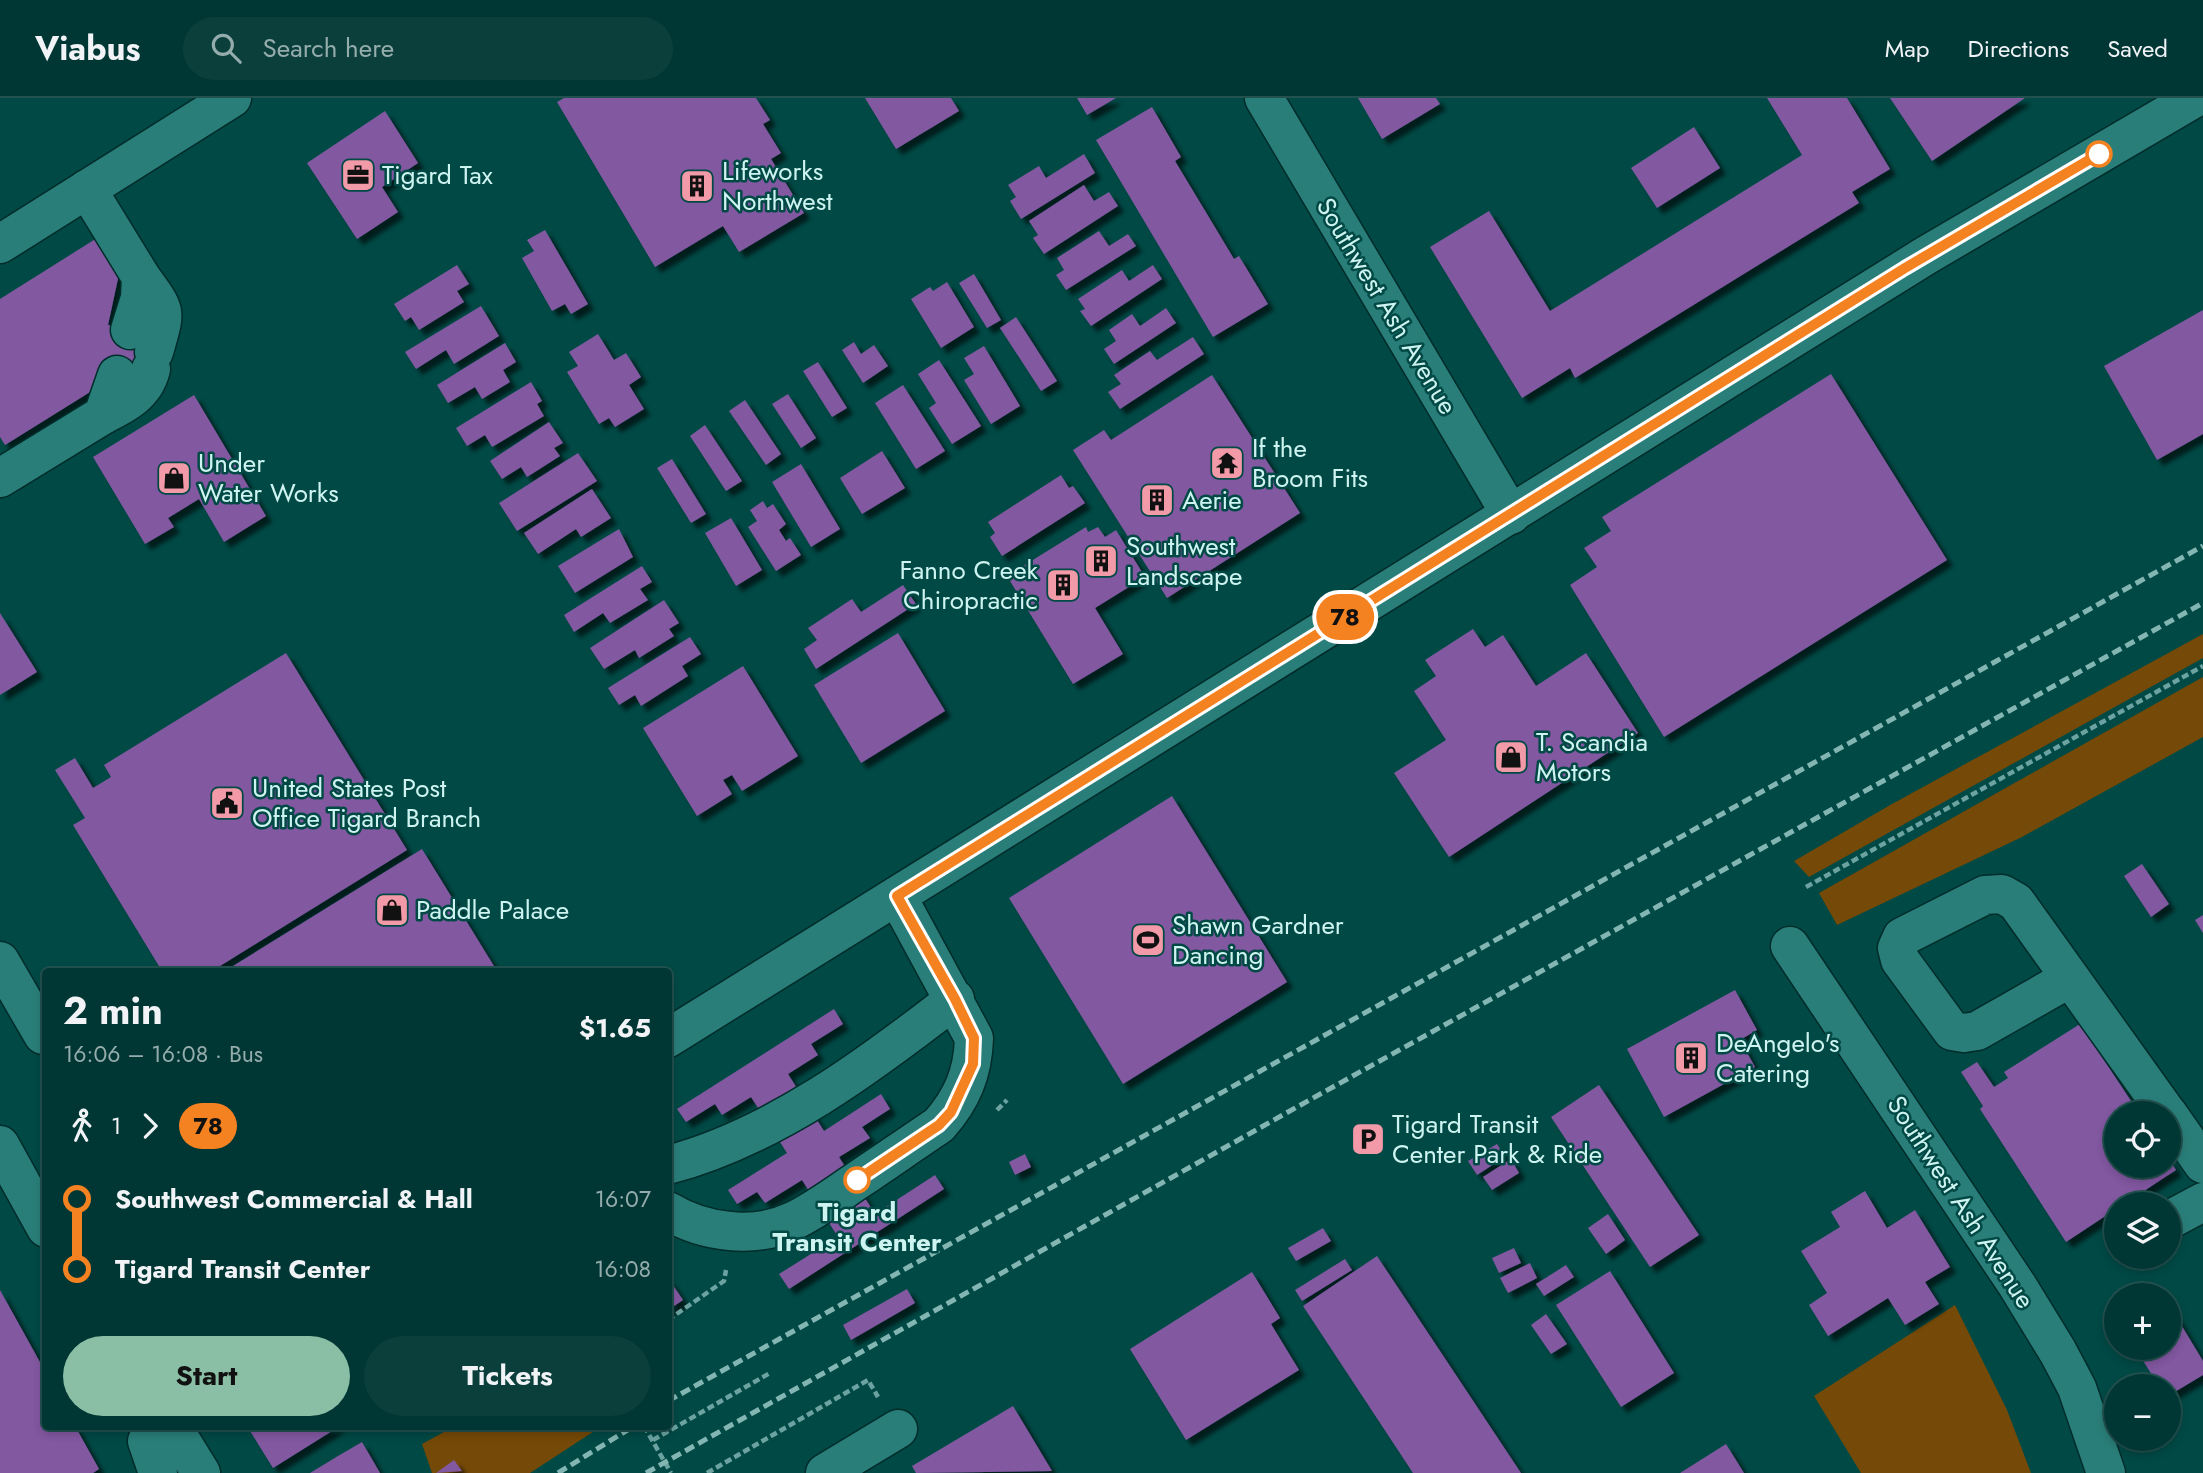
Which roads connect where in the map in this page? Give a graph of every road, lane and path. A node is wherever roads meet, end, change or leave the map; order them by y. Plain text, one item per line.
1 (232, 98) edge
2 (1264, 98) edge
3 (2195, 98) edge
4 (87, 189) junction
5 (0, 244) edge
6 (0, 478) edge
7 (1511, 515) junction
8 (2203, 666) edge
9 (1806, 887) dead end
10 (897, 896) junction
11 (1790, 946) dead end
12 (0, 961) edge
13 (2070, 978) dead end
14 (955, 999) junction
15 (42, 1033) edge
16 (672, 1036) edge
17 (2159, 1101) edge
18 (2181, 1133) edge
19 (0, 1145) edge
20 (672, 1164) edge
21 (2203, 1164) edge
22 (672, 1213) edge
23 (42, 1221) edge
24 (727, 1268) dead end
25 (672, 1317) edge
26 (770, 1373) dead end
27 (672, 1429) edge
28 (898, 1429) joint
29 (153, 1430) edge
30 (174, 1430) edge
31 (647, 1430) edge
32 (670, 1430) edge
33 (653, 1440) junction
34 (158, 1473) edge
35 (201, 1473) edge
36 (671, 1473) edge
37 (707, 1473) edge
38 (825, 1473) edge
39 (2106, 1473) edge

1 - 4 street
2 - 7 street, Southwest Ash Avenue
3 - 7 street
4 - 5 street
4 - 6 street
7 - 10 street
8 - 9 path
10 - 14 street
10 - 16 street
11 - 39 street, Southwest Ash Avenue
12 - 15 street
13 - 17 street
14 - 20 street
14 - 22 street
18 - 21 street
19 - 23 street
24 - 25 path
26 - 27 path
28 - 37 path
28 - 38 street
29 - 34 street
30 - 35 street
31 - 33 path
32 - 33 path
33 - 36 path

